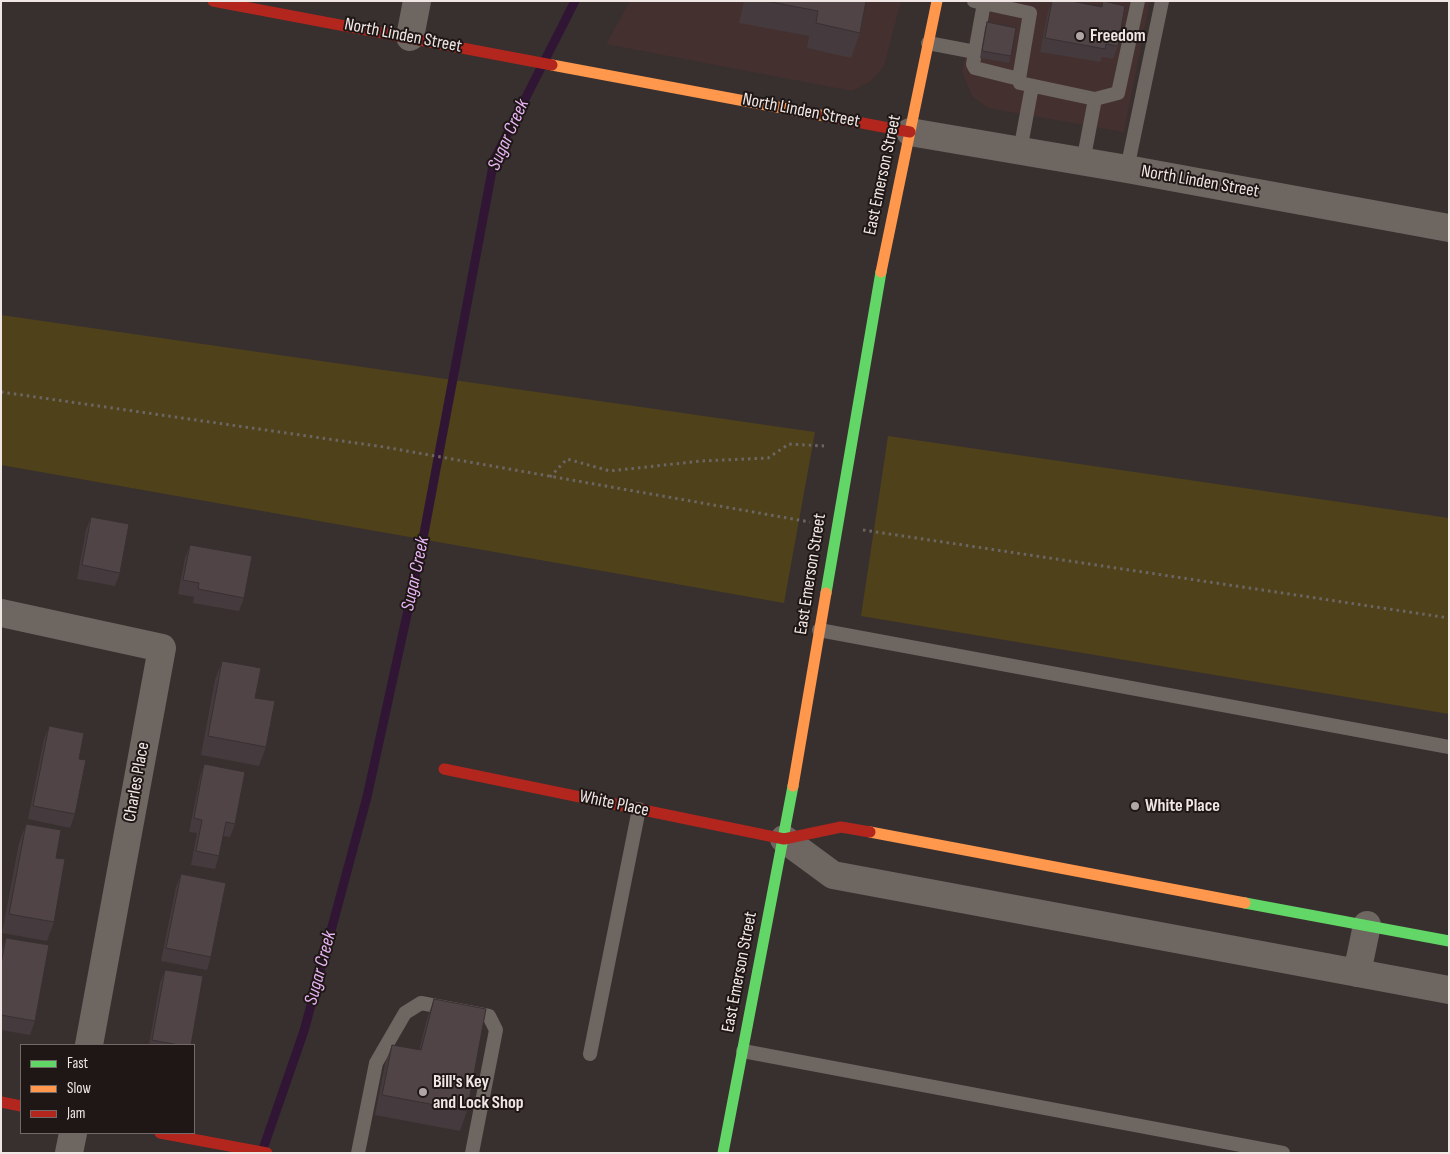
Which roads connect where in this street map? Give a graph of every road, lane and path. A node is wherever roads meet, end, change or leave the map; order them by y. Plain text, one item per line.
1 (213, 1) edge
2 (417, 1) edge
3 (937, 1) edge
4 (1138, 1) edge
5 (1162, 1) edge
6 (979, 2) edge
7 (1000, 4) edge
8 (410, 37) junction
9 (928, 43) junction
10 (975, 52) junction
11 (1019, 79) junction
12 (1032, 86) junction
13 (1095, 99) junction
14 (910, 132) junction
15 (1020, 151) junction
16 (1083, 162) junction
17 (1127, 169) junction
18 (1449, 228) edge
19 (1, 392) edge
20 (850, 446) junction
21 (550, 478) junction
22 (744, 512) dead end
23 (907, 537) dead end
24 (1, 613) edge
25 (1449, 618) edge
26 (819, 630) junction
27 (1449, 747) edge
28 (444, 769) dead end
29 (638, 809) junction
30 (784, 839) junction
31 (1367, 925) junction
32 (1449, 940) edge
33 (1358, 973) junction
34 (1449, 990) edge
35 (89, 1044) edge
36 (743, 1051) junction
37 (590, 1054) dead end
38 (1, 1102) edge
39 (20, 1106) edge
40 (73, 1134) edge
41 (165, 1134) edge
42 (69, 1153) edge
43 (266, 1153) edge
44 (358, 1153) edge
45 (472, 1153) edge
46 (724, 1153) edge
47 (1283, 1153) edge

1 - 8 main road, North Linden Street
2 - 8 street
3 - 9 main road, East Emerson Street
4 - 13 lane
5 - 17 lane
6 - 7 lane
6 - 10 lane
7 - 11 lane
8 - 14 main road, North Linden Street
9 - 10 lane
9 - 14 main road, East Emerson Street
10 - 11 lane
11 - 12 lane
12 - 13 lane
12 - 15 lane
13 - 16 lane
14 - 15 street, North Linden Street
14 - 20 main road, East Emerson Street
15 - 16 street, North Linden Street
16 - 17 street, North Linden Street
17 - 18 street, North Linden Street
19 - 21 path
20 - 21 path
20 - 26 main road, East Emerson Street
21 - 22 path
23 - 25 path
24 - 35 street, Charles Place
26 - 27 lane
26 - 30 main road, East Emerson Street
28 - 29 main road, White Place
29 - 30 main road, White Place
29 - 37 lane
30 - 31 main road, White Place
30 - 33 street, White Place
30 - 36 main road, East Emerson Street
31 - 32 main road, White Place
31 - 33 street
33 - 34 street, White Place
36 - 46 main road, East Emerson Street
36 - 47 lane
38 - 39 main road
40 - 42 street
41 - 43 main road
44 - 45 lane

